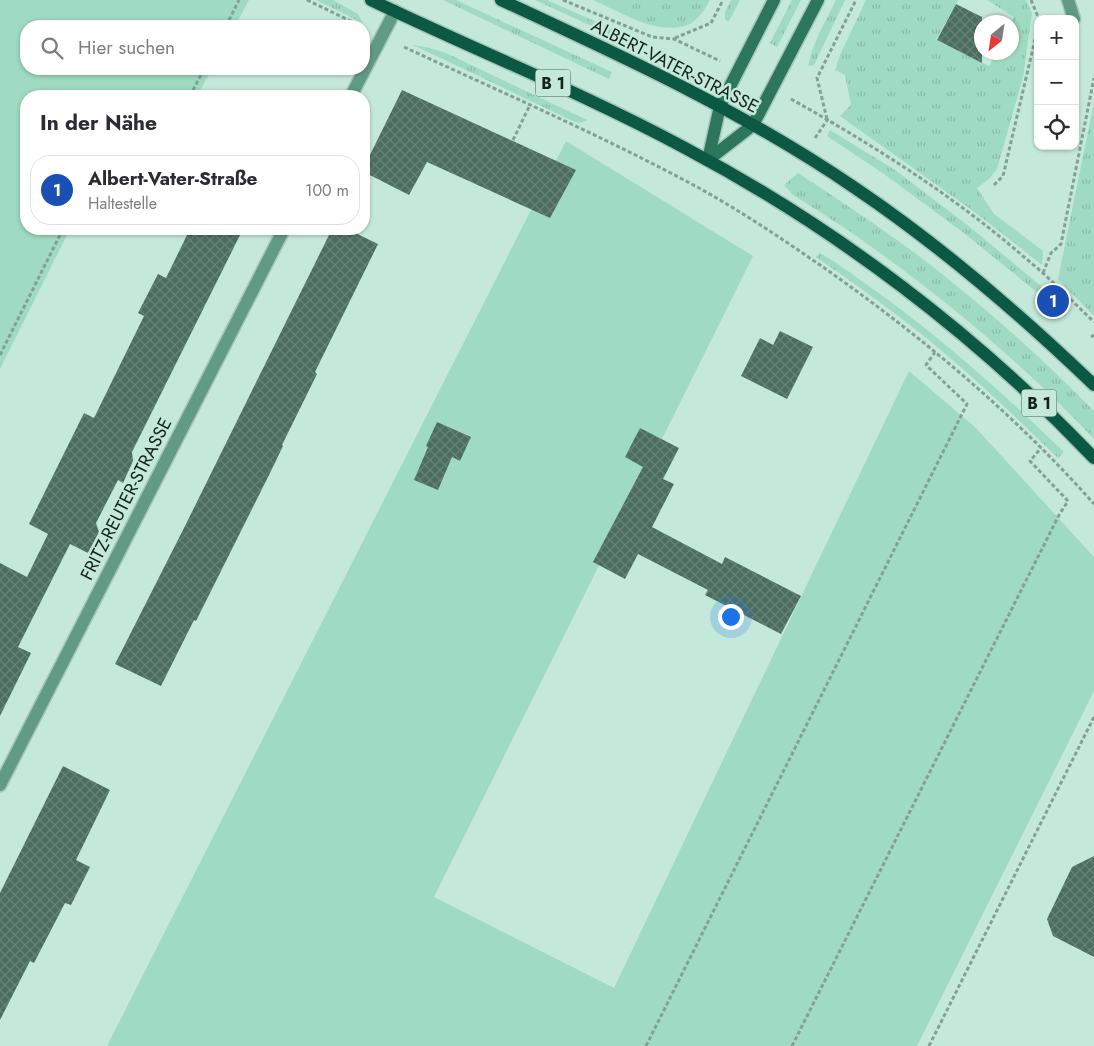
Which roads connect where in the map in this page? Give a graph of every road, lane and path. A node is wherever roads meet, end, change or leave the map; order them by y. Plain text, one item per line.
1 (239, 0) edge
2 (307, 0) edge
3 (371, 0) edge
4 (501, 0) edge
5 (563, 0) edge
6 (723, 0) edge
7 (774, 0) edge
8 (818, 0) edge
9 (856, 0) edge
10 (1031, 0) edge
11 (1068, 0) edge
12 (395, 12) junction
13 (1037, 15) edge
14 (1073, 15) edge
15 (229, 20) edge
16 (349, 20) edge
17 (1034, 44) edge
18 (404, 46) dead end
19 (370, 61) edge
20 (201, 75) edge
21 (363, 75) edge
22 (1094, 78) edge
23 (193, 90) edge
24 (355, 90) edge
25 (530, 105) junction
26 (720, 106) junction
27 (828, 119) junction
28 (753, 125) junction
29 (513, 140) dead end
30 (804, 155) junction
31 (708, 160) junction
32 (994, 185) dead end
33 (713, 188) dead end
34 (700, 189) junction
35 (60, 235) edge
36 (281, 235) edge
37 (1043, 273) junction
38 (1094, 322) edge
39 (935, 352) junction
40 (0, 355) edge
41 (1094, 385) edge
42 (1041, 448) junction
43 (1094, 458) edge
44 (1093, 503) edge
45 (1094, 717) edge
46 (0, 785) edge
47 (646, 1046) edge
48 (792, 1046) edge
49 (929, 1046) edge

1 - 15 path
2 - 16 path
3 - 12 main road, B 1
4 - 26 main road, ALBERT-VATER-STRASSE
5 - 6 path, ALBERT-VATER-STRASSE
7 - 26 main road
8 - 28 main road
9 - 27 path
10 - 13 path
11 - 14 street
12 - 19 street
12 - 31 main road, B 1
17 - 32 path
18 - 25 path
20 - 23 path
21 - 24 street
22 - 37 path
25 - 29 path
25 - 34 path
26 - 28 main road, ALBERT-VATER-STRASSE
26 - 31 main road
27 - 30 path
27 - 37 path
28 - 30 main road, ALBERT-VATER-STRASSE
28 - 31 main road
30 - 41 main road, ALBERT-VATER-STRASSE
31 - 43 main road, B 1
33 - 34 path
34 - 39 path
35 - 40 path
36 - 46 street, FRITZ-REUTER-STRASSE
37 - 38 path
39 - 42 path
39 - 47 path
42 - 44 path
42 - 48 path
45 - 49 path

